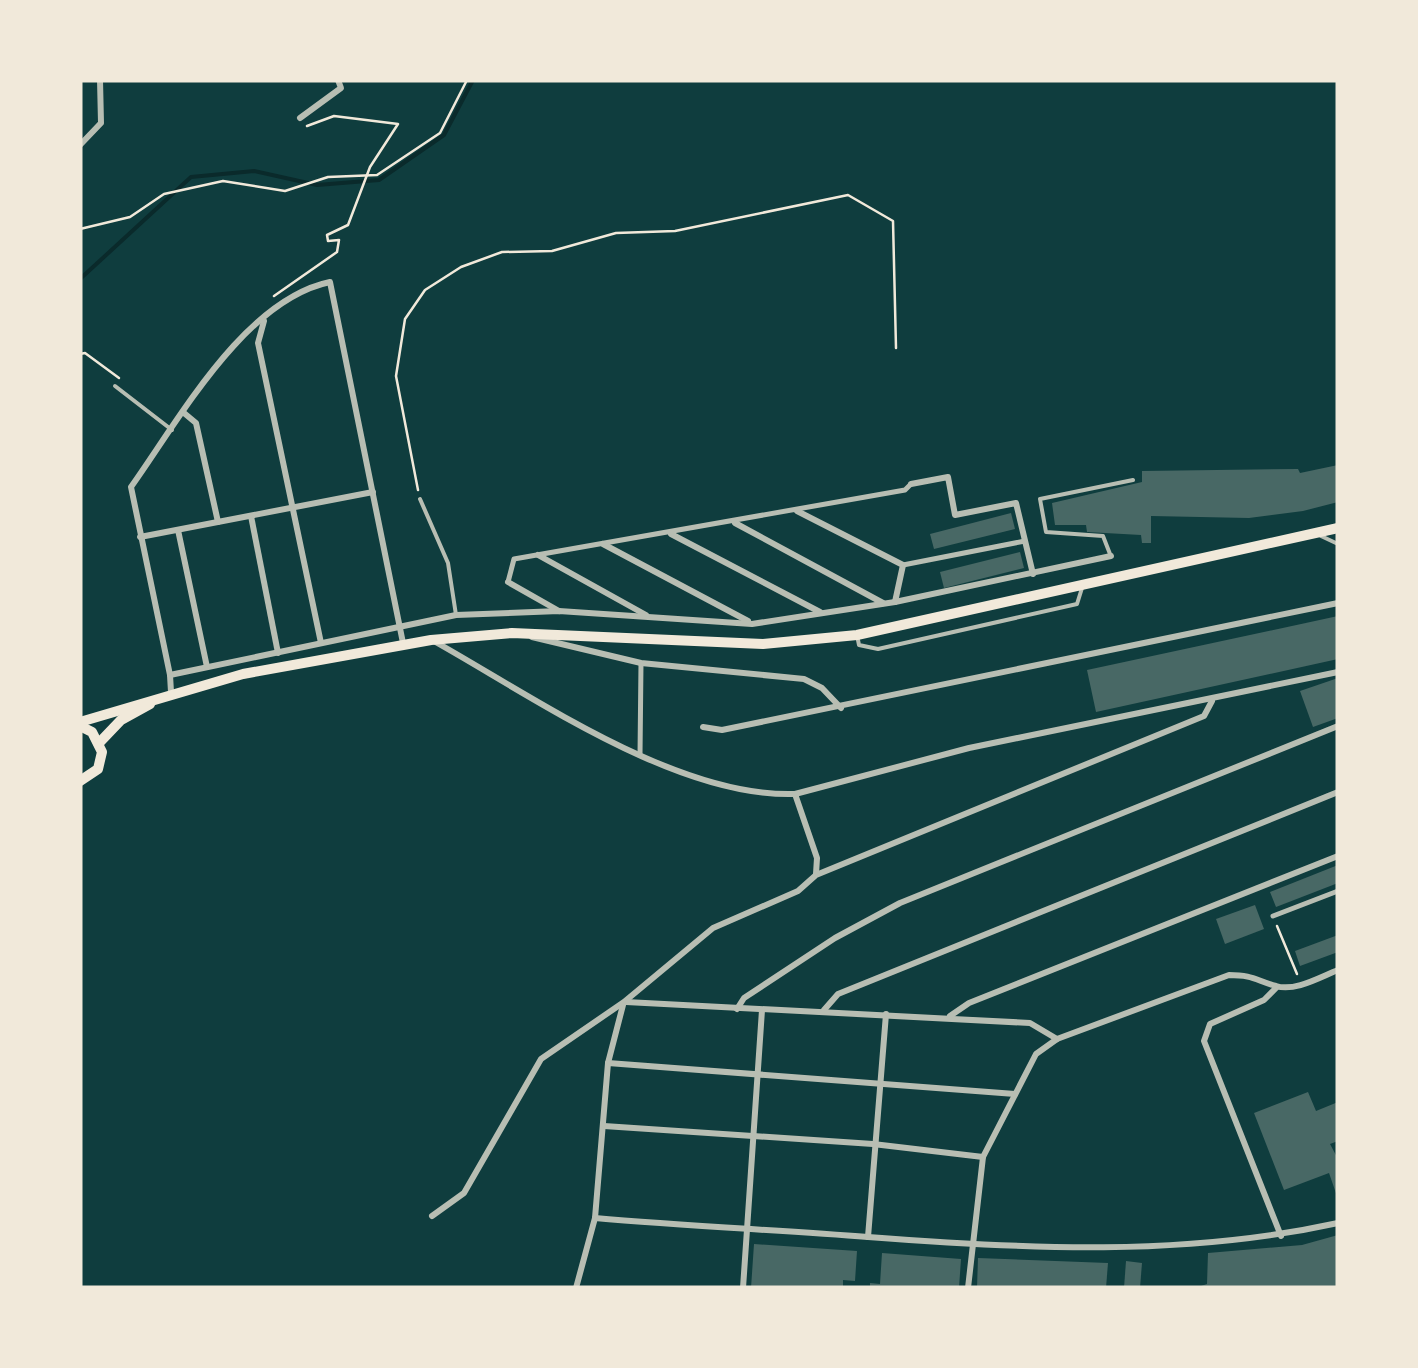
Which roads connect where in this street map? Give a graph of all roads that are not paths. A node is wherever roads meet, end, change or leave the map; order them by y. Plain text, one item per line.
1 (100, 80) edge
2 (338, 80) edge
3 (300, 118) road end
4 (80, 145) edge
5 (264, 320) junction
6 (115, 386) dead end
7 (184, 413) junction
8 (172, 430) junction
9 (1133, 480) dead end
10 (911, 484) joint
11 (372, 492) junction
12 (420, 499) road end
13 (292, 508) junction
14 (797, 510) junction
15 (251, 516) junction
16 (218, 522) junction
17 (735, 523) junction
18 (1338, 528) edge
19 (178, 530) junction
20 (671, 534) junction
21 (1316, 534) junction
22 (140, 538) junction
23 (1025, 541) junction
24 (603, 544) junction
25 (1338, 544) edge
26 (538, 555) junction
27 (1111, 556) joint
28 (903, 566) junction
29 (1033, 574) junction
30 (508, 582) joint
31 (1082, 588) junction
32 (895, 602) junction
33 (884, 603) junction
34 (1338, 603) edge
35 (558, 611) junction
36 (821, 612) junction
37 (456, 615) junction
38 (652, 618) junction
39 (752, 624) junction
40 (398, 628) junction
41 (512, 633) junction
42 (857, 635) junction
43 (431, 640) junction
44 (321, 644) junction
45 (404, 644) junction
46 (278, 653) junction
47 (641, 663) junction
48 (207, 666) junction
49 (1338, 672) edge
50 (170, 675) junction
51 (172, 692) junction
52 (1212, 702) junction
53 (841, 708) junction
54 (80, 724) edge
55 (1338, 726) edge
56 (703, 727) dead end
57 (100, 742) junction
58 (640, 754) junction
59 (80, 781) edge
60 (1338, 792) edge
61 (795, 794) junction
62 (1338, 856) edge
63 (816, 874) junction
64 (1338, 891) edge
65 (1273, 916) road end
66 (1338, 970) edge
67 (1277, 987) junction
68 (624, 1002) junction
69 (737, 1009) junction
70 (762, 1010) junction
71 (824, 1010) junction
72 (886, 1014) junction
73 (950, 1016) junction
74 (1057, 1039) junction
75 (608, 1063) junction
76 (758, 1074) junction
77 (880, 1085) junction
78 (1015, 1094) junction
79 (604, 1126) junction
80 (754, 1135) junction
81 (874, 1144) junction
82 (983, 1157) junction
83 (432, 1216) dead end
84 (595, 1218) junction
85 (1338, 1224) edge
86 (748, 1230) junction
87 (1281, 1236) junction
88 (868, 1237) junction
89 (970, 1247) junction
90 (576, 1288) edge
91 (743, 1288) edge
92 (968, 1288) edge

1 - 4 street
2 - 3 street
5 - 7 street
5 - 11 street
5 - 13 street
6 - 8 lane
7 - 8 street
7 - 16 street
8 - 22 street
9 - 27 lane
10 - 14 street
10 - 23 street
11 - 13 street
11 - 40 street
12 - 37 lane
13 - 15 street
13 - 44 street
14 - 17 street
14 - 28 street
15 - 16 street
15 - 46 street
16 - 19 street
17 - 20 street
17 - 33 street
18 - 21 main road
19 - 22 street
19 - 48 street
20 - 24 street
20 - 36 street
21 - 25 lane
21 - 31 main road
22 - 50 street
23 - 28 street
23 - 29 street
24 - 26 street
24 - 39 street
26 - 30 street
26 - 38 street
27 - 29 street
28 - 32 street
29 - 32 street
30 - 35 street
31 - 42 main road
31 - 42 lane
32 - 33 street
33 - 36 street
34 - 53 street
35 - 37 street
35 - 38 street
36 - 39 street
37 - 40 street
38 - 39 street
40 - 44 street
40 - 45 street
41 - 42 main road
41 - 43 main road
41 - 47 street
43 - 45 main road
43 - 58 street
44 - 46 street
45 - 51 main road
46 - 48 street
47 - 53 street
47 - 58 street
48 - 50 street
49 - 52 street
50 - 51 street
51 - 54 main road
51 - 57 main road
52 - 61 street
52 - 63 street
53 - 56 street
54 - 57 main road
55 - 69 street
57 - 59 main road
58 - 61 street
60 - 71 street
61 - 63 street
62 - 73 street
63 - 68 street
64 - 65 street
66 - 67 street
67 - 74 street
67 - 87 street
68 - 69 street
68 - 75 street
68 - 83 street
69 - 70 street
70 - 71 street
70 - 76 street
71 - 72 street
72 - 73 street
72 - 77 street
73 - 74 street
74 - 78 street
75 - 76 street
75 - 79 street
76 - 77 street
76 - 80 street
77 - 78 street
77 - 81 street
78 - 82 street
79 - 80 street
79 - 84 street
80 - 81 street
80 - 86 street
81 - 82 street
81 - 88 street
82 - 89 street
84 - 86 street
84 - 90 street
85 - 87 street
86 - 88 street
86 - 91 street
87 - 89 street
88 - 89 street
89 - 92 street

